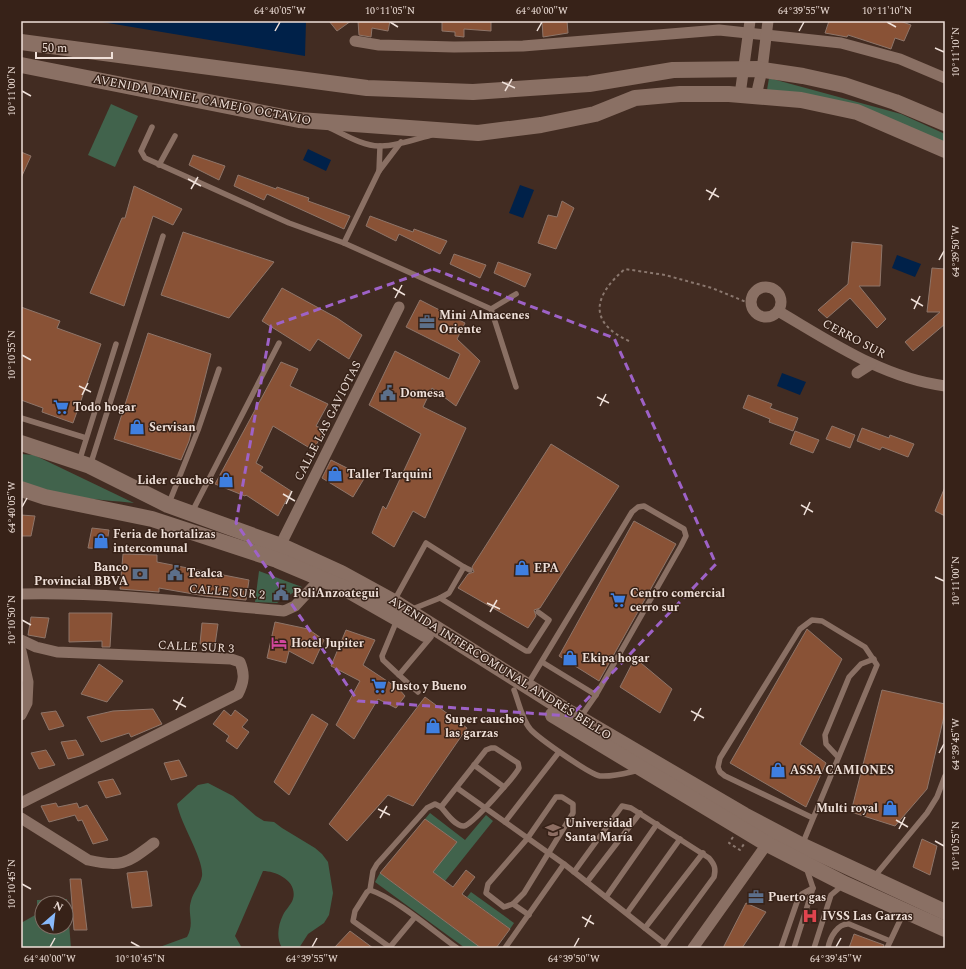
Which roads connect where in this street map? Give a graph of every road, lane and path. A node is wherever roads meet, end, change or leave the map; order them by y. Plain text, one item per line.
1 (750, 21) edge
2 (768, 21) edge
3 (748, 33) junction
4 (767, 35) junction
5 (355, 41) dead end
6 (21, 42) edge
7 (21, 64) edge
8 (743, 70) junction
9 (762, 70) junction
10 (945, 78) edge
11 (740, 95) junction
12 (756, 96) junction
13 (317, 122) junction
14 (945, 123) edge
15 (152, 127) dead end
16 (444, 131) junction
17 (175, 136) dead end
18 (401, 142) junction
19 (380, 146) junction
20 (945, 150) edge
21 (159, 165) junction
22 (379, 171) junction
23 (163, 236) dead end
24 (344, 243) junction
25 (516, 294) dead end
26 (751, 304) junction
27 (399, 307) dead end
28 (491, 309) junction
29 (778, 311) junction
30 (629, 341) dead end
31 (279, 343) dead end
32 (116, 344) dead end
33 (871, 364) junction
34 (219, 369) dead end
35 (857, 373) dead end
36 (945, 386) edge
37 (516, 387) dead end
38 (21, 418) edge
39 (86, 438) junction
40 (21, 443) edge
41 (84, 464) junction
42 (21, 486) edge
43 (21, 489) edge
44 (37, 494) junction
45 (168, 505) junction
46 (191, 514) junction
47 (280, 546) junction
48 (464, 567) junction
49 (470, 570) dead end
50 (321, 578) junction
51 (21, 594) edge
52 (440, 598) junction
53 (394, 602) junction
54 (538, 612) dead end
55 (403, 614) junction
56 (431, 638) junction
57 (21, 640) edge
58 (21, 651) edge
59 (874, 659) junction
60 (542, 662) junction
61 (399, 675) junction
62 (521, 688) junction
63 (418, 692) dead end
64 (596, 695) junction
65 (21, 715) edge
66 (580, 718) junction
67 (559, 752) junction
68 (838, 757) junction
69 (474, 765) junction
70 (642, 769) junction
71 (945, 776) edge
72 (504, 787) junction
73 (457, 788) junction
74 (21, 802) edge
75 (441, 807) junction
76 (485, 808) junction
77 (640, 813) junction
78 (21, 818) edge
79 (813, 818) junction
80 (505, 822) junction
81 (657, 824) junction
82 (527, 839) junction
83 (680, 839) junction
84 (154, 843) dead end
85 (767, 844) junction
86 (801, 845) junction
87 (702, 853) junction
88 (549, 854) junction
89 (564, 864) junction
90 (805, 865) junction
91 (574, 872) junction
92 (874, 878) junction
93 (587, 882) junction
94 (844, 884) junction
95 (813, 888) junction
96 (370, 890) junction
97 (606, 897) junction
98 (513, 904) junction
99 (904, 912) junction
100 (945, 912) edge
101 (627, 913) junction
102 (529, 915) junction
103 (415, 917) junction
104 (645, 928) junction
105 (945, 929) edge
106 (890, 941) junction
107 (664, 946) edge
108 (391, 948) edge
109 (457, 948) edge
110 (506, 948) edge
111 (694, 948) edge
112 (781, 948) edge
113 (794, 948) edge
114 (814, 948) edge
115 (828, 948) edge
116 (887, 948) edge

1 - 3 street
2 - 4 street
3 - 4 street
3 - 5 street
3 - 8 street
4 - 9 street
4 - 10 street
6 - 8 main road
7 - 13 main road, AVENIDA DANIEL CAMEJO OCTAVIO
8 - 9 main road
8 - 11 street
9 - 12 street
9 - 14 main road
11 - 12 main road, AVENIDA DANIEL CAMEJO OCTAVIO
11 - 16 main road, AVENIDA DANIEL CAMEJO OCTAVIO
12 - 20 main road, AVENIDA DANIEL CAMEJO OCTAVIO
13 - 16 main road, AVENIDA DANIEL CAMEJO OCTAVIO
13 - 19 lane
15 - 21 lane
16 - 18 lane
17 - 21 lane
18 - 19 lane
18 - 22 lane
19 - 22 lane
21 - 24 lane
22 - 24 lane
23 - 41 lane
24 - 28 lane
25 - 28 lane
26 - 29 street
26 - 29 street
26 - 30 path
27 - 47 street, CALLE LAS GAVIOTAS
28 - 37 lane
29 - 33 street, CERRO SUR
31 - 46 lane
32 - 39 lane
33 - 35 street
33 - 36 street, CERRO SUR
34 - 45 lane
38 - 39 lane
39 - 41 lane
40 - 41 main road, AVENIDA INTERCOMUNAL ANDRÉS BELLO
41 - 45 main road, AVENIDA INTERCOMUNAL ANDRÉS BELLO
42 - 44 lane
43 - 44 main road, AVENIDA INTERCOMUNAL ANDRÉS BELLO
44 - 50 main road, AVENIDA INTERCOMUNAL ANDRÉS BELLO
45 - 46 main road, AVENIDA INTERCOMUNAL ANDRÉS BELLO
46 - 47 main road, AVENIDA INTERCOMUNAL ANDRÉS BELLO
47 - 53 main road, AVENIDA INTERCOMUNAL ANDRÉS BELLO
48 - 49 lane
48 - 52 lane
48 - 53 lane
50 - 51 street, CALLE SUR 2
50 - 55 main road, AVENIDA INTERCOMUNAL ANDRÉS BELLO
52 - 54 lane
52 - 55 lane
53 - 55 main road, AVENIDA INTERCOMUNAL ANDRÉS BELLO
55 - 56 main road, AVENIDA INTERCOMUNAL ANDRÉS BELLO
55 - 61 lane
55 - 62 main road, AVENIDA INTERCOMUNAL ANDRÉS BELLO
56 - 61 lane
56 - 62 main road, AVENIDA INTERCOMUNAL ANDRÉS BELLO
57 - 74 street, CALLE SUR 3
58 - 65 street
59 - 68 lane
59 - 68 lane
59 - 79 lane
60 - 62 lane
60 - 64 lane
60 - 64 lane
61 - 63 lane
62 - 66 main road, AVENIDA INTERCOMUNAL ANDRÉS BELLO
62 - 67 lane
62 - 70 main road, AVENIDA INTERCOMUNAL ANDRÉS BELLO
64 - 66 lane
66 - 86 main road, AVENIDA INTERCOMUNAL ANDRÉS BELLO
67 - 70 lane
67 - 80 lane
68 - 79 lane
69 - 72 lane
69 - 72 lane
69 - 73 lane
70 - 85 main road, AVENIDA INTERCOMUNAL ANDRÉS BELLO
71 - 92 lane
72 - 76 lane
73 - 75 lane
73 - 76 lane
75 - 76 lane
75 - 96 lane
76 - 80 lane
77 - 81 lane
77 - 91 lane
77 - 93 lane
78 - 84 street
79 - 86 lane
80 - 82 lane
81 - 83 lane
81 - 97 lane
82 - 88 lane
82 - 88 lane
82 - 98 lane
83 - 87 lane
83 - 101 lane
85 - 90 main road, AVENIDA INTERCOMUNAL ANDRÉS BELLO
85 - 111 street
86 - 92 main road, AVENIDA INTERCOMUNAL ANDRÉS BELLO
87 - 104 lane
87 - 107 lane
88 - 89 lane
88 - 98 lane
89 - 91 lane
89 - 102 lane
90 - 94 main road, AVENIDA INTERCOMUNAL ANDRÉS BELLO
90 - 95 lane
91 - 93 lane
92 - 100 main road, AVENIDA INTERCOMUNAL ANDRÉS BELLO
93 - 97 lane
94 - 99 main road, AVENIDA INTERCOMUNAL ANDRÉS BELLO
94 - 114 lane
95 - 112 lane
95 - 113 lane
96 - 103 lane
96 - 108 lane
97 - 101 lane
98 - 102 lane
99 - 105 main road, AVENIDA INTERCOMUNAL ANDRÉS BELLO
99 - 106 lane
101 - 104 lane
102 - 110 lane
103 - 108 lane
103 - 109 lane
104 - 107 lane
106 - 115 lane
106 - 116 lane

